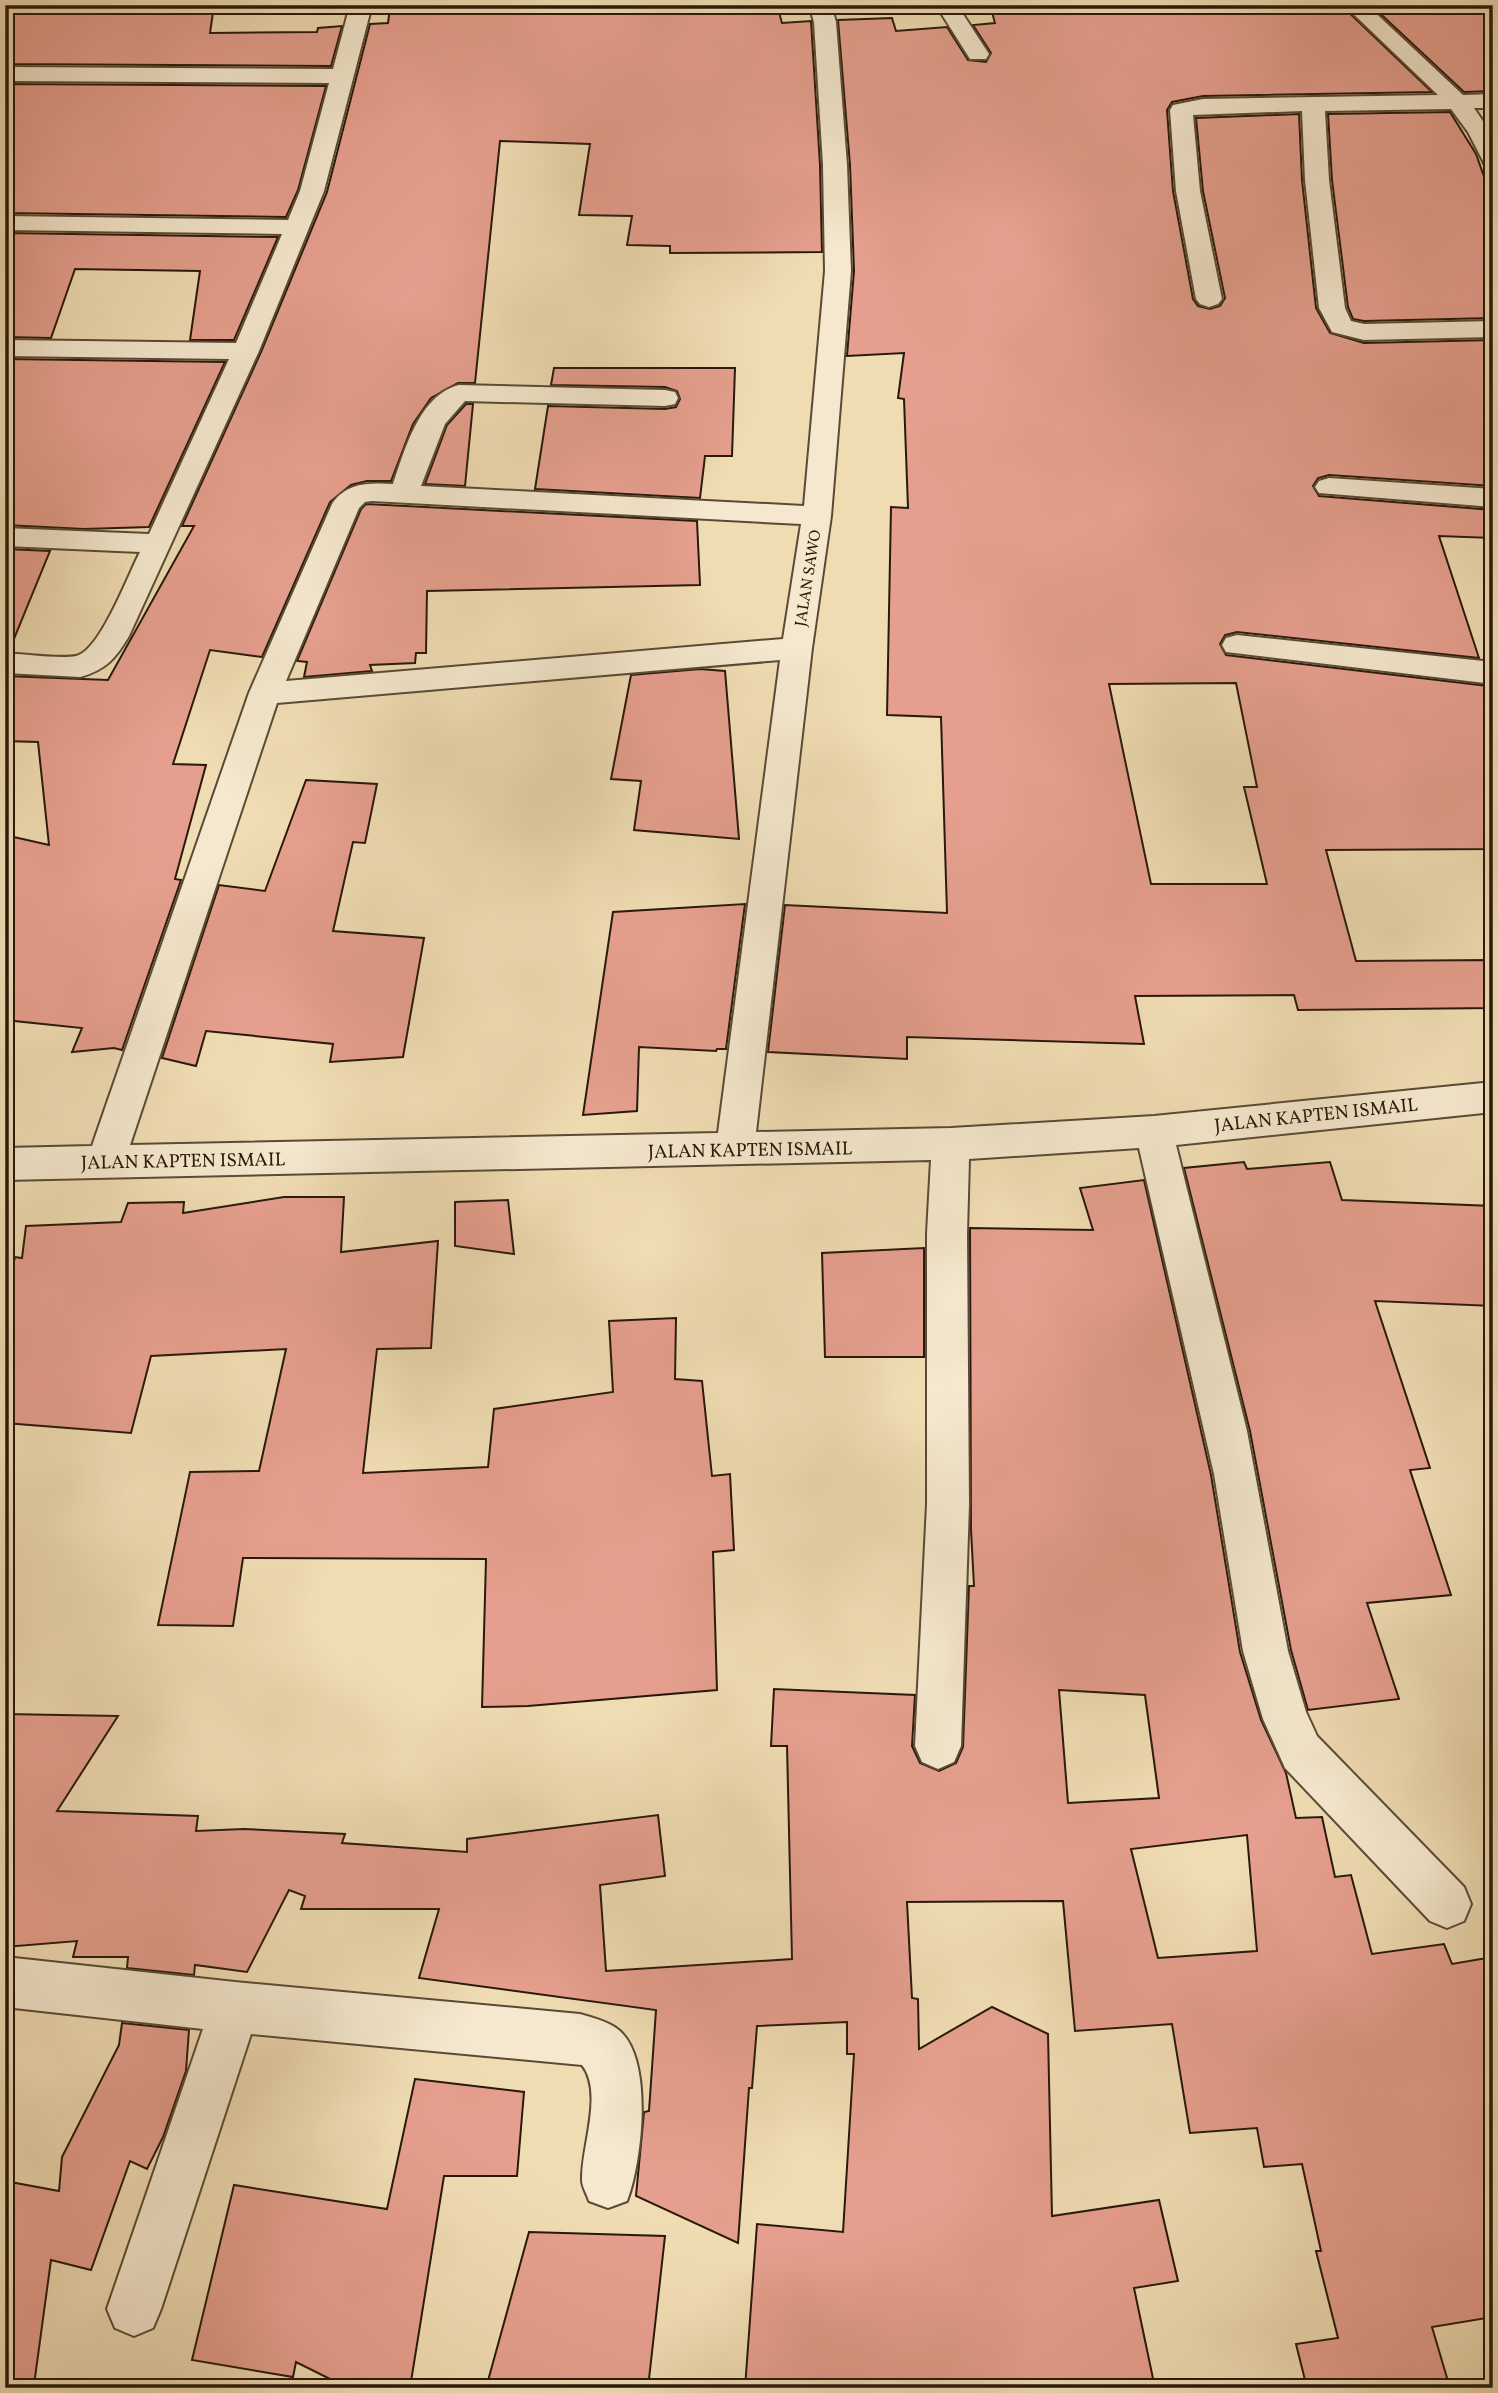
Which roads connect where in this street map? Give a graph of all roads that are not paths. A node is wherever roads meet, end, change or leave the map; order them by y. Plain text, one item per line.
1 (361, 5) edge
2 (820, 5) edge
3 (946, 5) edge
4 (1354, 5) edge
5 (978, 54) dead end
6 (5, 74) edge
7 (342, 76) junction
8 (1493, 100) edge
9 (1457, 101) junction
10 (1313, 105) junction
11 (1493, 160) edge
12 (5, 223) edge
13 (296, 227) junction
14 (1209, 299) dead end
15 (1493, 329) edge
16 (5, 348) edge
17 (246, 351) junction
18 (665, 398) dead end
19 (1329, 488) dead end
20 (404, 494) junction
21 (1493, 498) edge
22 (817, 516) junction
23 (5, 537) edge
24 (158, 544) junction
25 (1237, 645) dead end
26 (797, 648) junction
27 (5, 663) edge
28 (1493, 673) edge
29 (265, 693) junction
30 (1493, 1097) edge
31 (1154, 1132) junction
32 (951, 1144) junction
33 (735, 1150) junction
34 (106, 1162) junction
35 (5, 1164) edge
36 (938, 1746) dead end
37 (1447, 1904) dead end
38 (5, 1982) edge
39 (235, 2007) junction
40 (608, 2182) dead end
41 (134, 2309) dead end

1 - 7 street
2 - 22 street, JALAN SAWO
3 - 5 street
4 - 9 street
6 - 7 street
7 - 13 street
8 - 9 street
9 - 10 street
9 - 11 street
10 - 14 street
10 - 15 street
12 - 13 street
13 - 17 street
16 - 17 street
17 - 24 street
18 - 20 street
19 - 21 street
20 - 22 street
20 - 29 street
22 - 26 street, JALAN SAWO
23 - 24 street
24 - 27 street
25 - 28 street
26 - 29 street
26 - 33 street, JALAN SAWO
29 - 34 street
30 - 31 street, JALAN KAPTEN ISMAIL
31 - 32 street, JALAN KAPTEN ISMAIL
31 - 37 street
32 - 33 street, JALAN KAPTEN ISMAIL
32 - 36 street
33 - 34 street, JALAN KAPTEN ISMAIL
34 - 35 street, JALAN KAPTEN ISMAIL
38 - 39 street
39 - 40 street
39 - 41 street

